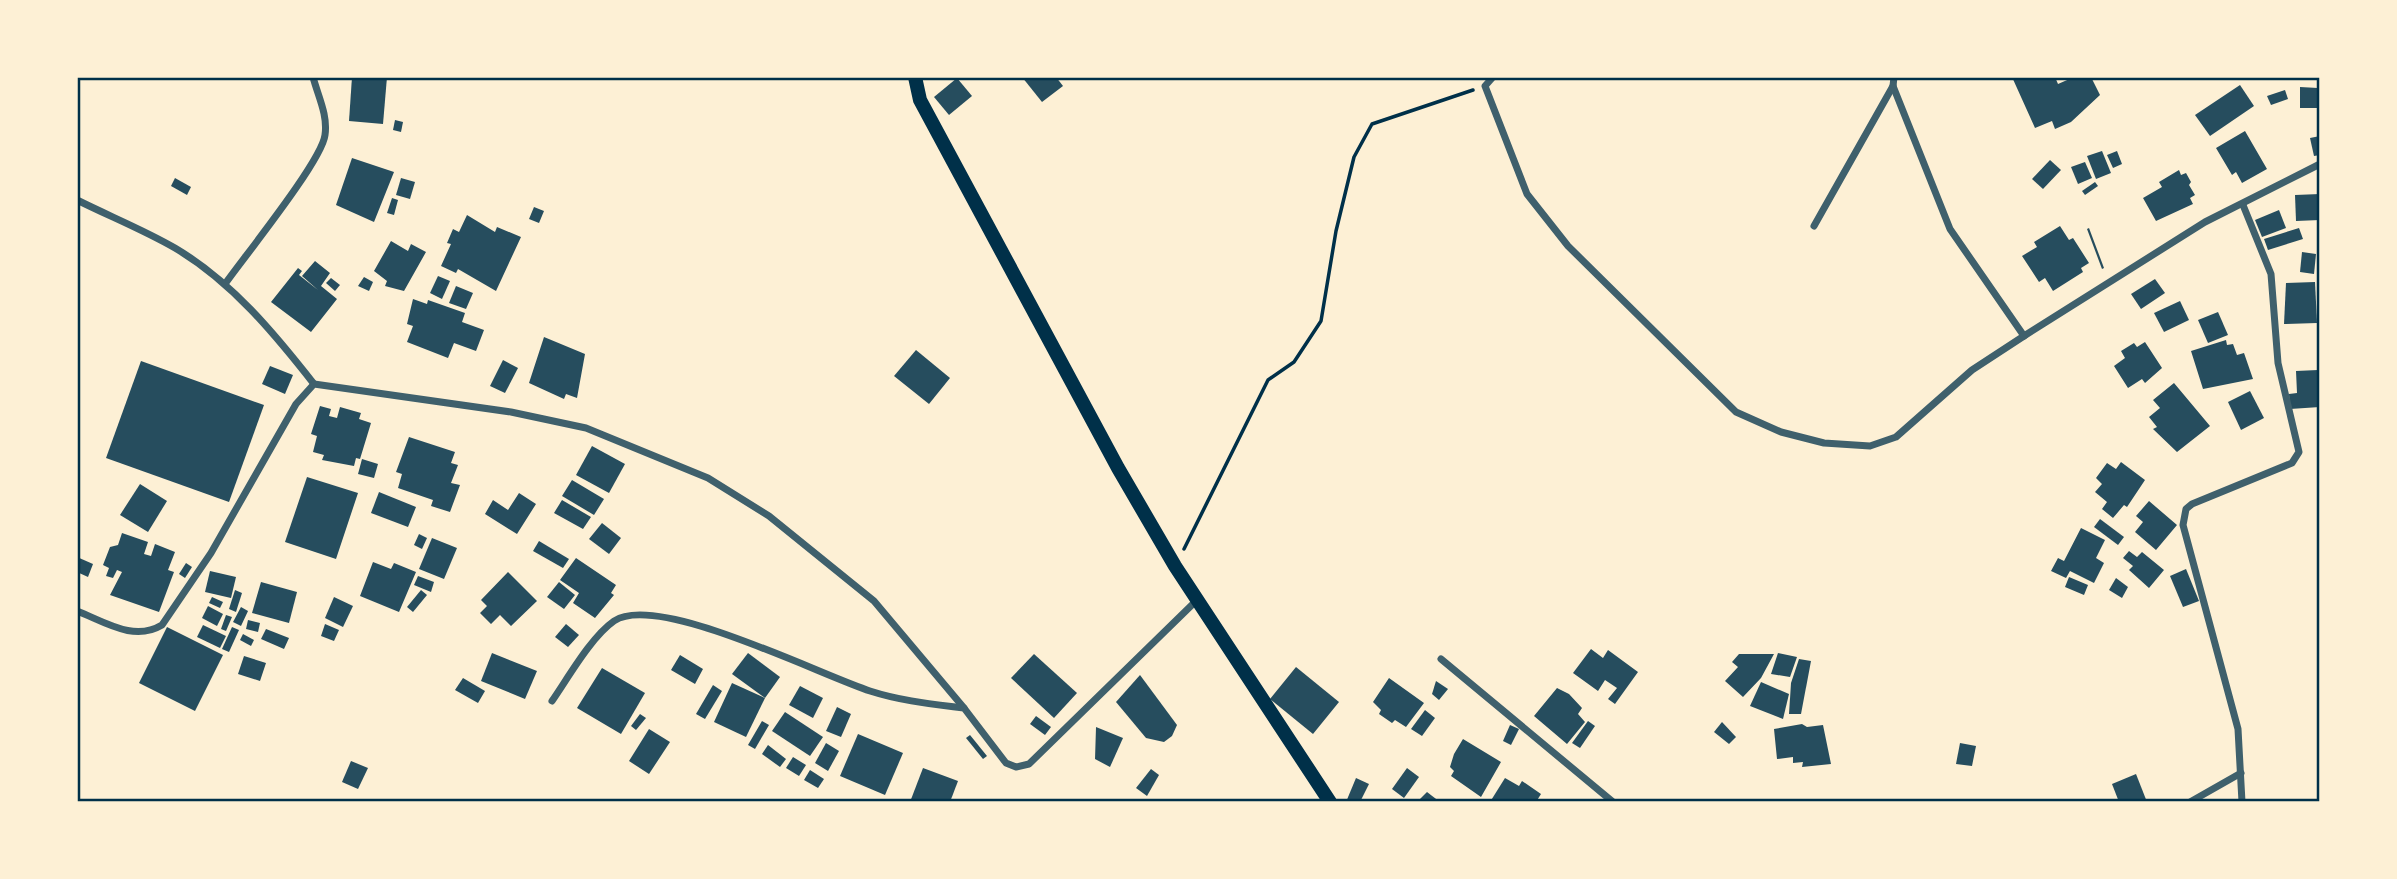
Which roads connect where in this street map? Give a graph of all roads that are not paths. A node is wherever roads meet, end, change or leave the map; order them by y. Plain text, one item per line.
1 (313, 77) edge
2 (915, 77) edge
3 (1493, 77) edge
4 (1894, 77) edge
5 (1893, 86) junction
6 (2320, 164) edge
7 (77, 200) edge
8 (2243, 205) junction
9 (1814, 226) dead end
10 (225, 284) junction
11 (2024, 336) junction
12 (314, 384) junction
13 (1199, 599) junction
14 (77, 611) edge
15 (1441, 659) dead end
16 (552, 701) dead end
17 (964, 708) junction
18 (2241, 773) junction
19 (1330, 802) edge
20 (1613, 802) edge
21 (2190, 802) edge
22 (2242, 802) edge

1 - 10 street
2 - 13 main road
3 - 11 street
4 - 5 street
5 - 9 street
5 - 11 street
6 - 8 street
7 - 10 street
8 - 11 street
8 - 18 street
10 - 12 street
12 - 14 street
12 - 17 street
13 - 17 street
13 - 19 main road
15 - 20 street
16 - 17 street
18 - 21 street
18 - 22 street

